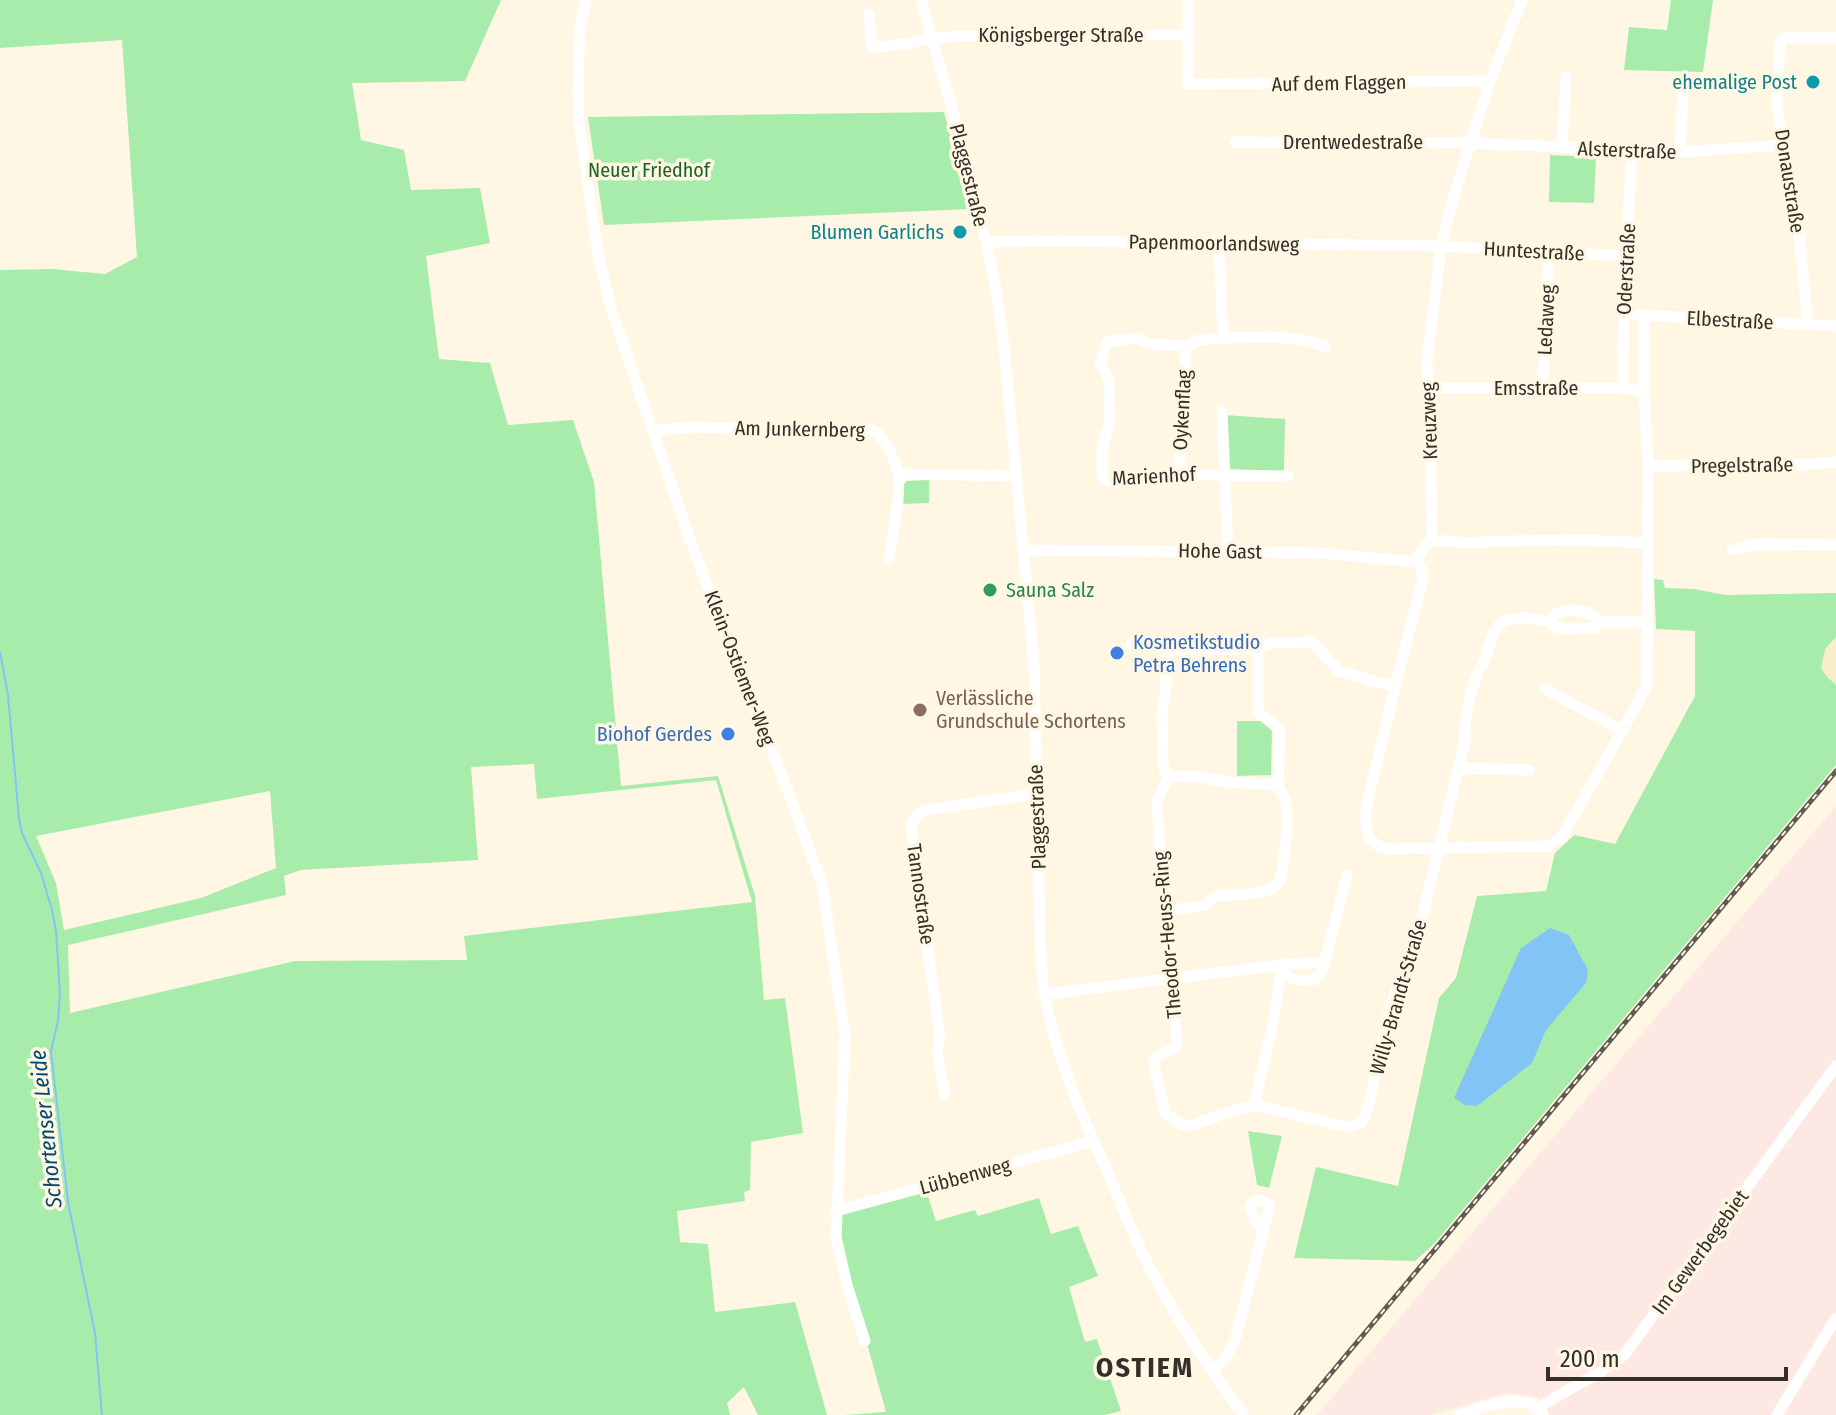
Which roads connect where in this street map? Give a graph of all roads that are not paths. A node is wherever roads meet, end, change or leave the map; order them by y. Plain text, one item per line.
1 (586, 0) edge
2 (921, 0) edge
3 (1188, 0) edge
4 (1522, 0) edge
5 (869, 14) dead end
6 (1188, 35) junction
7 (933, 38) junction
8 (1836, 38) edge
9 (1566, 77) dead end
10 (1490, 81) junction
11 (1683, 92) dead end
12 (1235, 142) dead end
13 (1470, 143) junction
14 (1784, 145) junction
15 (1562, 148) junction
16 (1632, 151) junction
17 (1680, 152) junction
18 (986, 242) junction
19 (1219, 244) junction
20 (1441, 246) junction
21 (1549, 252) junction
22 (1626, 256) junction
23 (1624, 314) junction
24 (1644, 316) junction
25 (1808, 325) junction
26 (1836, 326) edge
27 (1223, 338) junction
28 (1186, 346) junction
29 (1326, 347) dead end
30 (1428, 388) junction
31 (1543, 388) junction
32 (1622, 388) junction
33 (1644, 391) junction
34 (1222, 412) dead end
35 (653, 431) junction
36 (1836, 462) edge
37 (1648, 466) junction
38 (1184, 473) junction
39 (899, 474) junction
40 (1017, 476) junction
41 (1224, 476) junction
42 (1288, 476) dead end
43 (1431, 540) junction
44 (1648, 543) junction
45 (1836, 545) edge
46 (1024, 550) junction
47 (1732, 550) dead end
48 (1228, 551) junction
49 (889, 559) dead end
50 (1416, 562) junction
51 (1552, 622) junction
52 (1600, 622) junction
53 (1648, 622) junction
54 (1131, 644) dead end
55 (1258, 649) junction
56 (1169, 650) junction
57 (1395, 687) junction
58 (1545, 689) dead end
59 (1621, 730) junction
60 (1458, 768) junction
61 (1530, 770) dead end
62 (1168, 777) junction
63 (1278, 785) junction
64 (1036, 794) junction
65 (1438, 848) junction
66 (1347, 876) dead end
67 (1168, 911) junction
68 (1281, 968) junction
69 (1171, 979) junction
70 (1044, 995) junction
71 (1836, 1066) edge
72 (945, 1095) dead end
73 (1254, 1105) junction
74 (1094, 1141) junction
75 (836, 1211) junction
76 (1263, 1232) dead end
77 (1836, 1318) edge
78 (865, 1341) dead end
79 (1212, 1371) junction
80 (1540, 1412) edge
81 (1244, 1415) edge
82 (1460, 1415) edge
83 (1777, 1415) edge

1 - 35 street, Klein-Ostiemer-Weg
2 - 7 street, Plaggestraße
3 - 6 street
4 - 10 street, Kreuzweg
5 - 7 street
6 - 7 street, Königsberger Straße
6 - 10 street, Auf dem Flaggen
7 - 18 street, Plaggestraße
8 - 14 street, Donaustraße
9 - 15 street
10 - 13 street, Kreuzweg
11 - 17 street
12 - 13 street, Drentwedestraße
13 - 15 street, Alsterstraße
13 - 20 street, Kreuzweg
14 - 17 street, Alsterstraße
14 - 25 street, Donaustraße
15 - 16 street, Alsterstraße
16 - 17 street, Alsterstraße
16 - 22 street, Oderstraße
18 - 19 street, Papenmoorlandsweg
18 - 40 street, Plaggestraße
19 - 20 street, Papenmoorlandsweg
19 - 27 street
20 - 21 street, Huntestraße
20 - 30 street, Kreuzweg
21 - 22 street, Huntestraße
21 - 31 street, Ledaweg
22 - 23 street, Oderstraße
23 - 24 street, Elbestraße
23 - 32 street, Oderstraße
24 - 25 street, Elbestraße
24 - 33 street, Oderstraße
25 - 26 street, Elbestraße
27 - 28 street, Marienhof
27 - 29 street, Marienhof
28 - 38 street, Oykenflag
28 - 38 street, Marienhof
30 - 31 street, Emsstraße
30 - 43 street, Kreuzweg
31 - 32 street, Emsstraße
32 - 33 street, Emsstraße
33 - 37 street, Oderstraße
34 - 41 street, Marienhof
35 - 39 street, Am Junkernberg
35 - 75 street, Klein-Ostiemer-Weg
36 - 37 street, Pregelstraße
37 - 44 street, Oderstraße
38 - 41 street, Marienhof
39 - 40 street
39 - 49 street
40 - 46 street, Plaggestraße
41 - 42 street, Marienhof
41 - 48 street, Marienhof
43 - 44 street
43 - 50 street
44 - 53 street, Oderstraße
45 - 47 street
46 - 48 street, Hohe Gast
46 - 64 street, Plaggestraße
48 - 50 street, Hohe Gast
50 - 57 street
51 - 52 street
51 - 52 street
51 - 60 street, Willy-Brandt-Straße
52 - 53 street
53 - 59 street, Oderstraße
54 - 56 street
55 - 56 street
55 - 57 street
55 - 63 street
56 - 62 street, Theodor-Heuss-Ring
57 - 65 street, Oderstraße
58 - 59 street
59 - 65 street, Oderstraße
60 - 61 street
60 - 65 street, Willy-Brandt-Straße
62 - 63 street
62 - 67 street, Theodor-Heuss-Ring
63 - 67 street
64 - 70 street, Plaggestraße
64 - 72 street, Tannostraße
65 - 73 street, Willy-Brandt-Straße
66 - 68 street
67 - 69 street, Theodor-Heuss-Ring
68 - 69 street
68 - 73 street
69 - 70 street
69 - 73 street, Theodor-Heuss-Ring
70 - 74 street, Plaggestraße
71 - 80 street, Im Gewerbegebiet
74 - 75 street, Lübbenweg
74 - 79 street, Plaggestraße
75 - 78 street, Klein-Ostiemer-Weg
76 - 79 street
77 - 83 street
79 - 81 street, Plaggestraße
80 - 82 street

